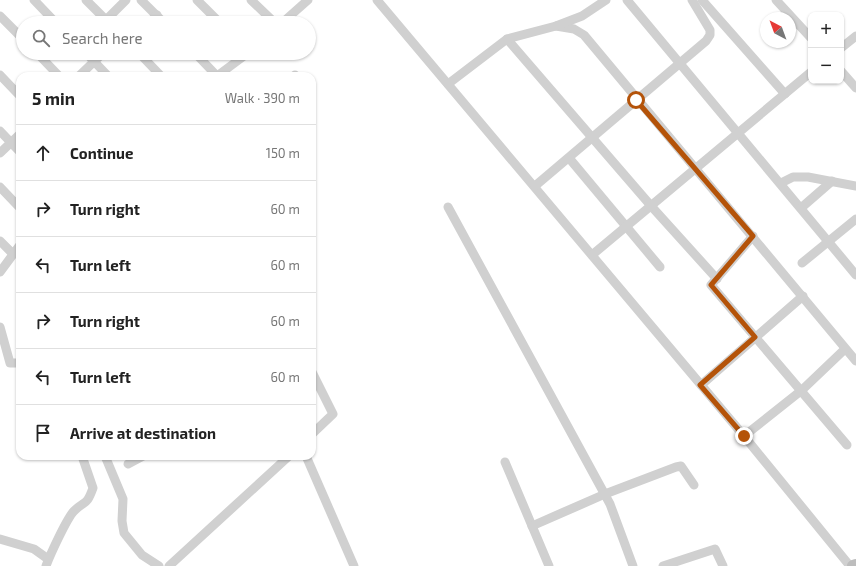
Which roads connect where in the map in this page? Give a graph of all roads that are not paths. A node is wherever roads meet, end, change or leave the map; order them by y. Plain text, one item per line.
1 (34, 0) edge
2 (86, 0) edge
3 (126, 0) edge
4 (197, 0) edge
5 (251, 0) edge
6 (377, 0) edge
7 (606, 0) edge
8 (627, 0) edge
9 (692, 0) edge
10 (702, 0) edge
11 (776, 0) edge
12 (306, 1) edge
13 (146, 2) edge
14 (157, 15) edge
15 (49, 16) edge
16 (101, 16) edge
17 (112, 16) edge
18 (213, 16) edge
19 (267, 16) edge
20 (290, 16) edge
21 (1, 18) edge
22 (556, 26) junction
23 (16, 32) edge
24 (808, 35) edge
25 (856, 36) edge
26 (507, 39) junction
27 (844, 46) edge
28 (42, 60) edge
29 (145, 60) edge
30 (202, 60) edge
31 (239, 60) edge
32 (94, 61) joint
33 (680, 63) junction
34 (51, 72) edge
35 (83, 72) edge
36 (104, 72) edge
37 (157, 72) edge
38 (213, 72) edge
39 (222, 72) edge
40 (844, 74) edge
41 (0, 75) edge
42 (808, 75) edge
43 (448, 84) junction
44 (856, 88) edge
45 (16, 92) edge
46 (785, 94) junction
47 (636, 100) junction
48 (0, 131) edge
49 (739, 133) junction
50 (16, 138) edge
51 (592, 138) junction
52 (11, 142) junction
53 (16, 148) edge
54 (0, 153) edge
55 (569, 158) junction
56 (697, 169) junction
57 (832, 181) junction
58 (781, 183) junction
59 (535, 186) junction
60 (856, 186) edge
61 (0, 187) edge
62 (16, 204) edge
63 (448, 207) dead end
64 (652, 207) junction
65 (801, 208) junction
66 (856, 219) edge
67 (628, 227) junction
68 (753, 236) junction
69 (0, 241) edge
70 (829, 241) junction
71 (16, 250) edge
72 (13, 254) junction
73 (592, 255) junction
74 (802, 263) dead end
75 (660, 267) dead end
76 (0, 272) edge
77 (856, 274) edge
78 (716, 279) junction
79 (803, 296) junction
80 (0, 327) edge
81 (755, 337) junction
82 (845, 349) junction
83 (856, 361) edge
84 (16, 362) edge
85 (316, 380) edge
86 (700, 385) junction
87 (802, 390) junction
88 (316, 430) edge
89 (744, 436) junction
90 (847, 444) dead end
91 (83, 460) edge
92 (107, 460) edge
93 (136, 460) edge
94 (285, 460) edge
95 (308, 460) edge
96 (505, 462) dead end
97 (128, 464) dead end
98 (694, 485) dead end
99 (605, 494) junction
100 (532, 526) junction
101 (0, 539) edge
102 (47, 562) edge
103 (856, 565) edge
104 (159, 566) edge
105 (169, 566) edge
106 (354, 566) edge
107 (549, 566) edge
108 (633, 566) edge
109 (663, 566) edge
110 (723, 566) edge
111 (852, 566) edge

1 - 15 street
2 - 16 street
3 - 17 street
4 - 18 street
5 - 19 street
6 - 43 street
7 - 22 street
8 - 33 street
9 - 33 street
10 - 46 street
11 - 24 street
12 - 20 street
13 - 14 street
21 - 23 street
22 - 26 street
22 - 47 street
25 - 27 street
26 - 43 street
26 - 51 street
28 - 34 street
29 - 37 street
30 - 38 street
31 - 39 street
32 - 35 street
32 - 36 street
33 - 47 street
33 - 49 street
40 - 44 street
41 - 45 street
42 - 46 street
43 - 59 street
46 - 49 street
47 - 51 street
47 - 56 street
48 - 52 street
49 - 56 street
49 - 58 street
50 - 52 street
51 - 55 street
51 - 64 street
52 - 53 street
52 - 54 street
55 - 59 street
55 - 67 street
56 - 64 street
56 - 68 street
57 - 58 street
57 - 60 street
57 - 65 street
58 - 65 street
59 - 73 street
61 - 62 street
63 - 99 street
64 - 67 street
64 - 78 street
65 - 70 street
66 - 70 street
67 - 73 street
67 - 75 street
68 - 78 street
68 - 79 street
69 - 72 street
70 - 74 street
70 - 77 street
71 - 72 street
72 - 76 street
73 - 86 street
78 - 81 street
79 - 81 street
79 - 82 street
80 - 84 street
81 - 86 street
81 - 87 street
82 - 83 street
82 - 87 street
85 - 88 street
86 - 89 street
87 - 89 street
87 - 90 street
89 - 111 street
91 - 102 street
92 - 104 street
93 - 97 street
94 - 105 street
95 - 106 street
96 - 100 street
98 - 99 street
99 - 100 street
99 - 108 street
100 - 107 street
101 - 102 street
103 - 111 main road
109 - 110 street

